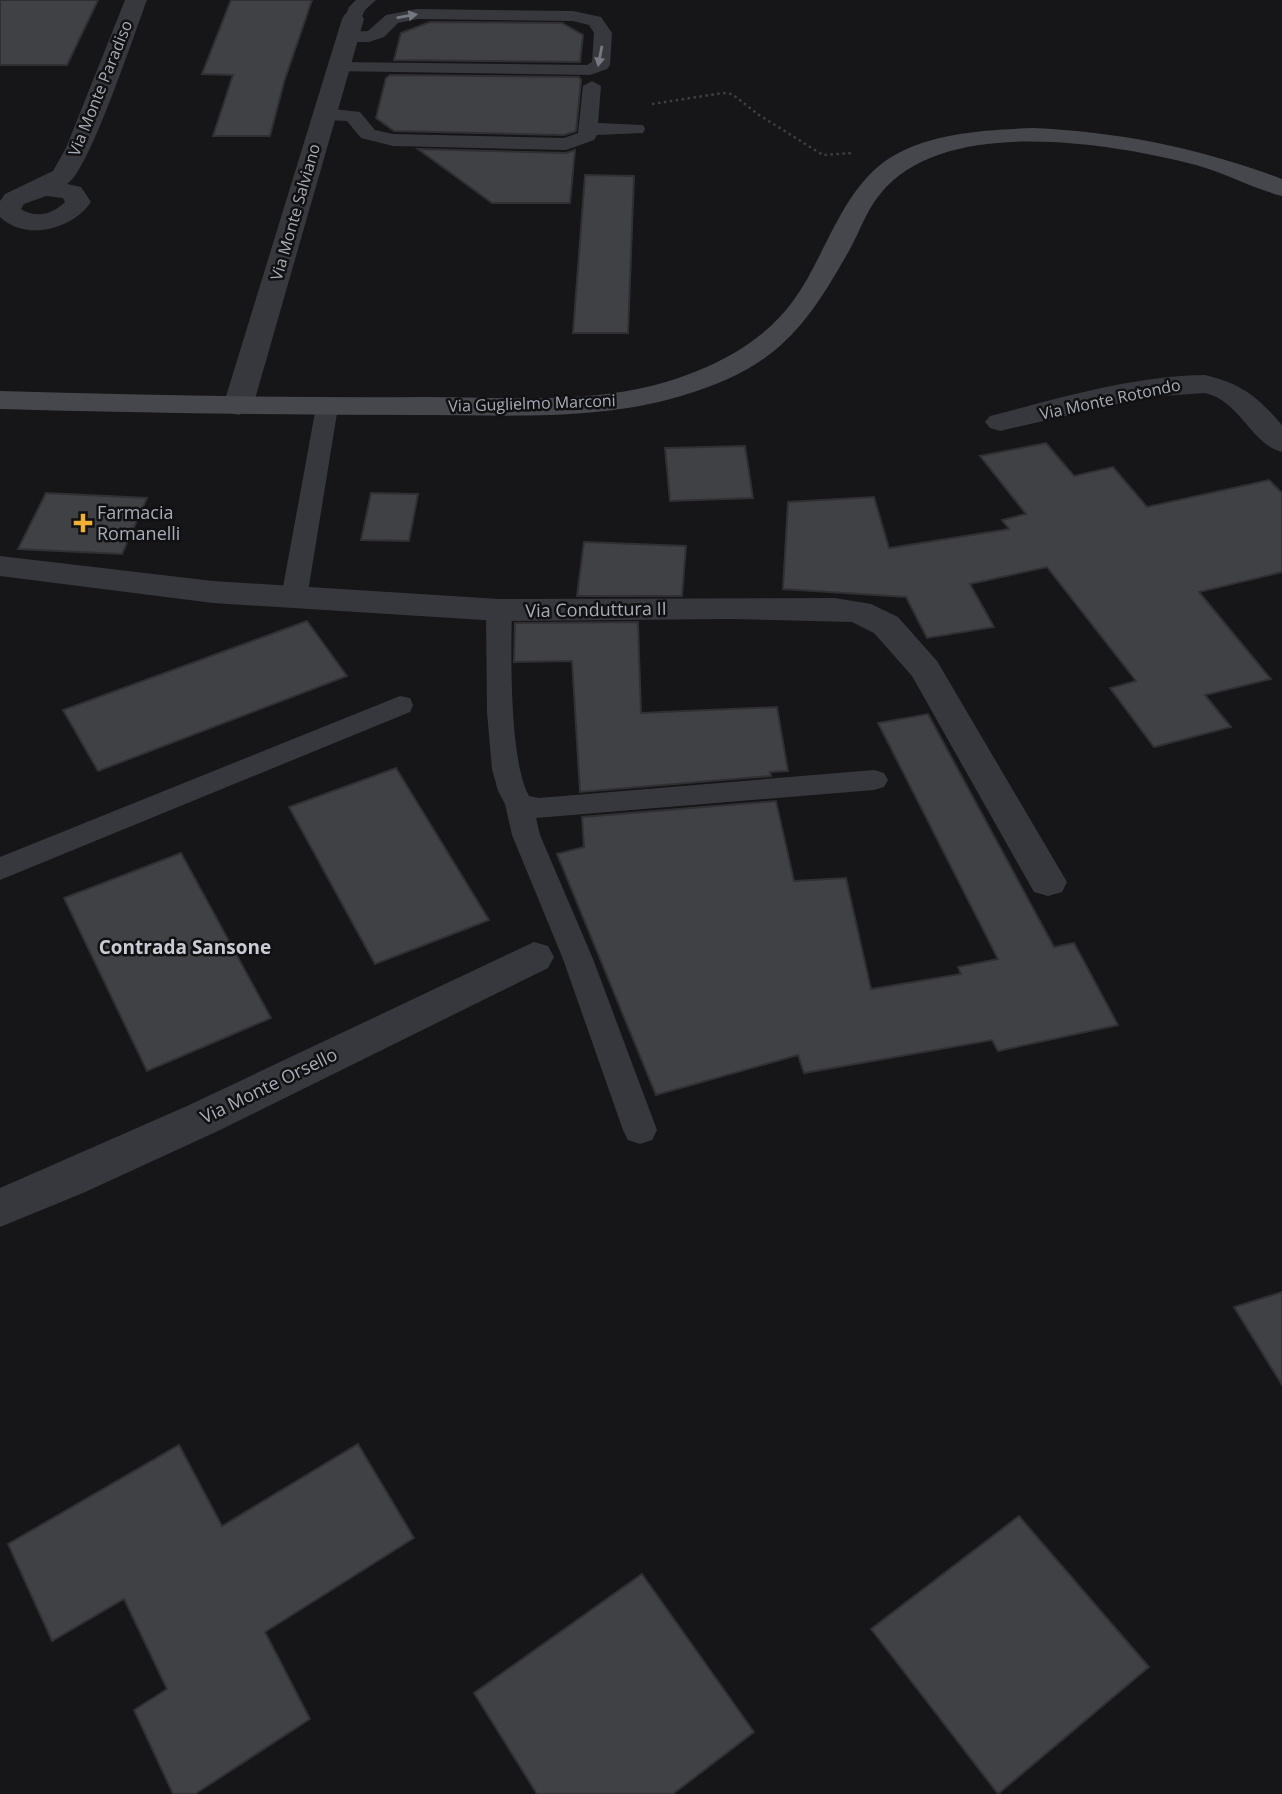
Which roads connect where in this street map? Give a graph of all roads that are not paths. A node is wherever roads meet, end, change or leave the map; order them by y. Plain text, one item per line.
1 (136, 0) edge
2 (356, 19) edge
3 (338, 67) junction
4 (592, 86) dead end
5 (634, 108) road end
6 (325, 114) junction
7 (588, 129) junction
8 (636, 129) junction
9 (637, 153) dead end
10 (67, 184) junction
11 (1282, 188) edge
12 (0, 400) edge
13 (238, 406) junction
14 (327, 407) junction
15 (1000, 422) dead end
16 (1278, 435) edge
17 (0, 566) edge
18 (294, 598) junction
19 (499, 610) junction
20 (400, 705) dead end
21 (874, 780) dead end
22 (519, 804) junction
23 (0, 869) edge
24 (1048, 883) dead end
25 (534, 957) dead end
26 (640, 1130) dead end
27 (0, 1208) edge

1 - 10 street, Via Monte Paradiso
2 - 3 street, Via Monte Salviano
2 -> 3 lane
3 - 6 street, Via Monte Salviano
4 - 7 lane
5 - 8 lane
6 - 7 lane
6 - 13 street, Via Monte Salviano
7 - 8 lane
8 - 9 lane
10 - 10 street, Via Monte Paradiso
11 - 14 main road, Via Guglielmo Marconi
12 - 13 main road, Via Guglielmo Marconi
13 - 14 main road, Via Guglielmo Marconi
14 - 18 lane
15 - 16 street, Via Monte Rotondo
17 - 18 street, Via Conduttura II
18 - 19 street, Via Conduttura II
19 - 22 lane
19 - 24 street, Via Conduttura II
20 - 23 lane
21 - 22 lane
22 - 26 lane
25 - 27 street, Via Monte Orsello

